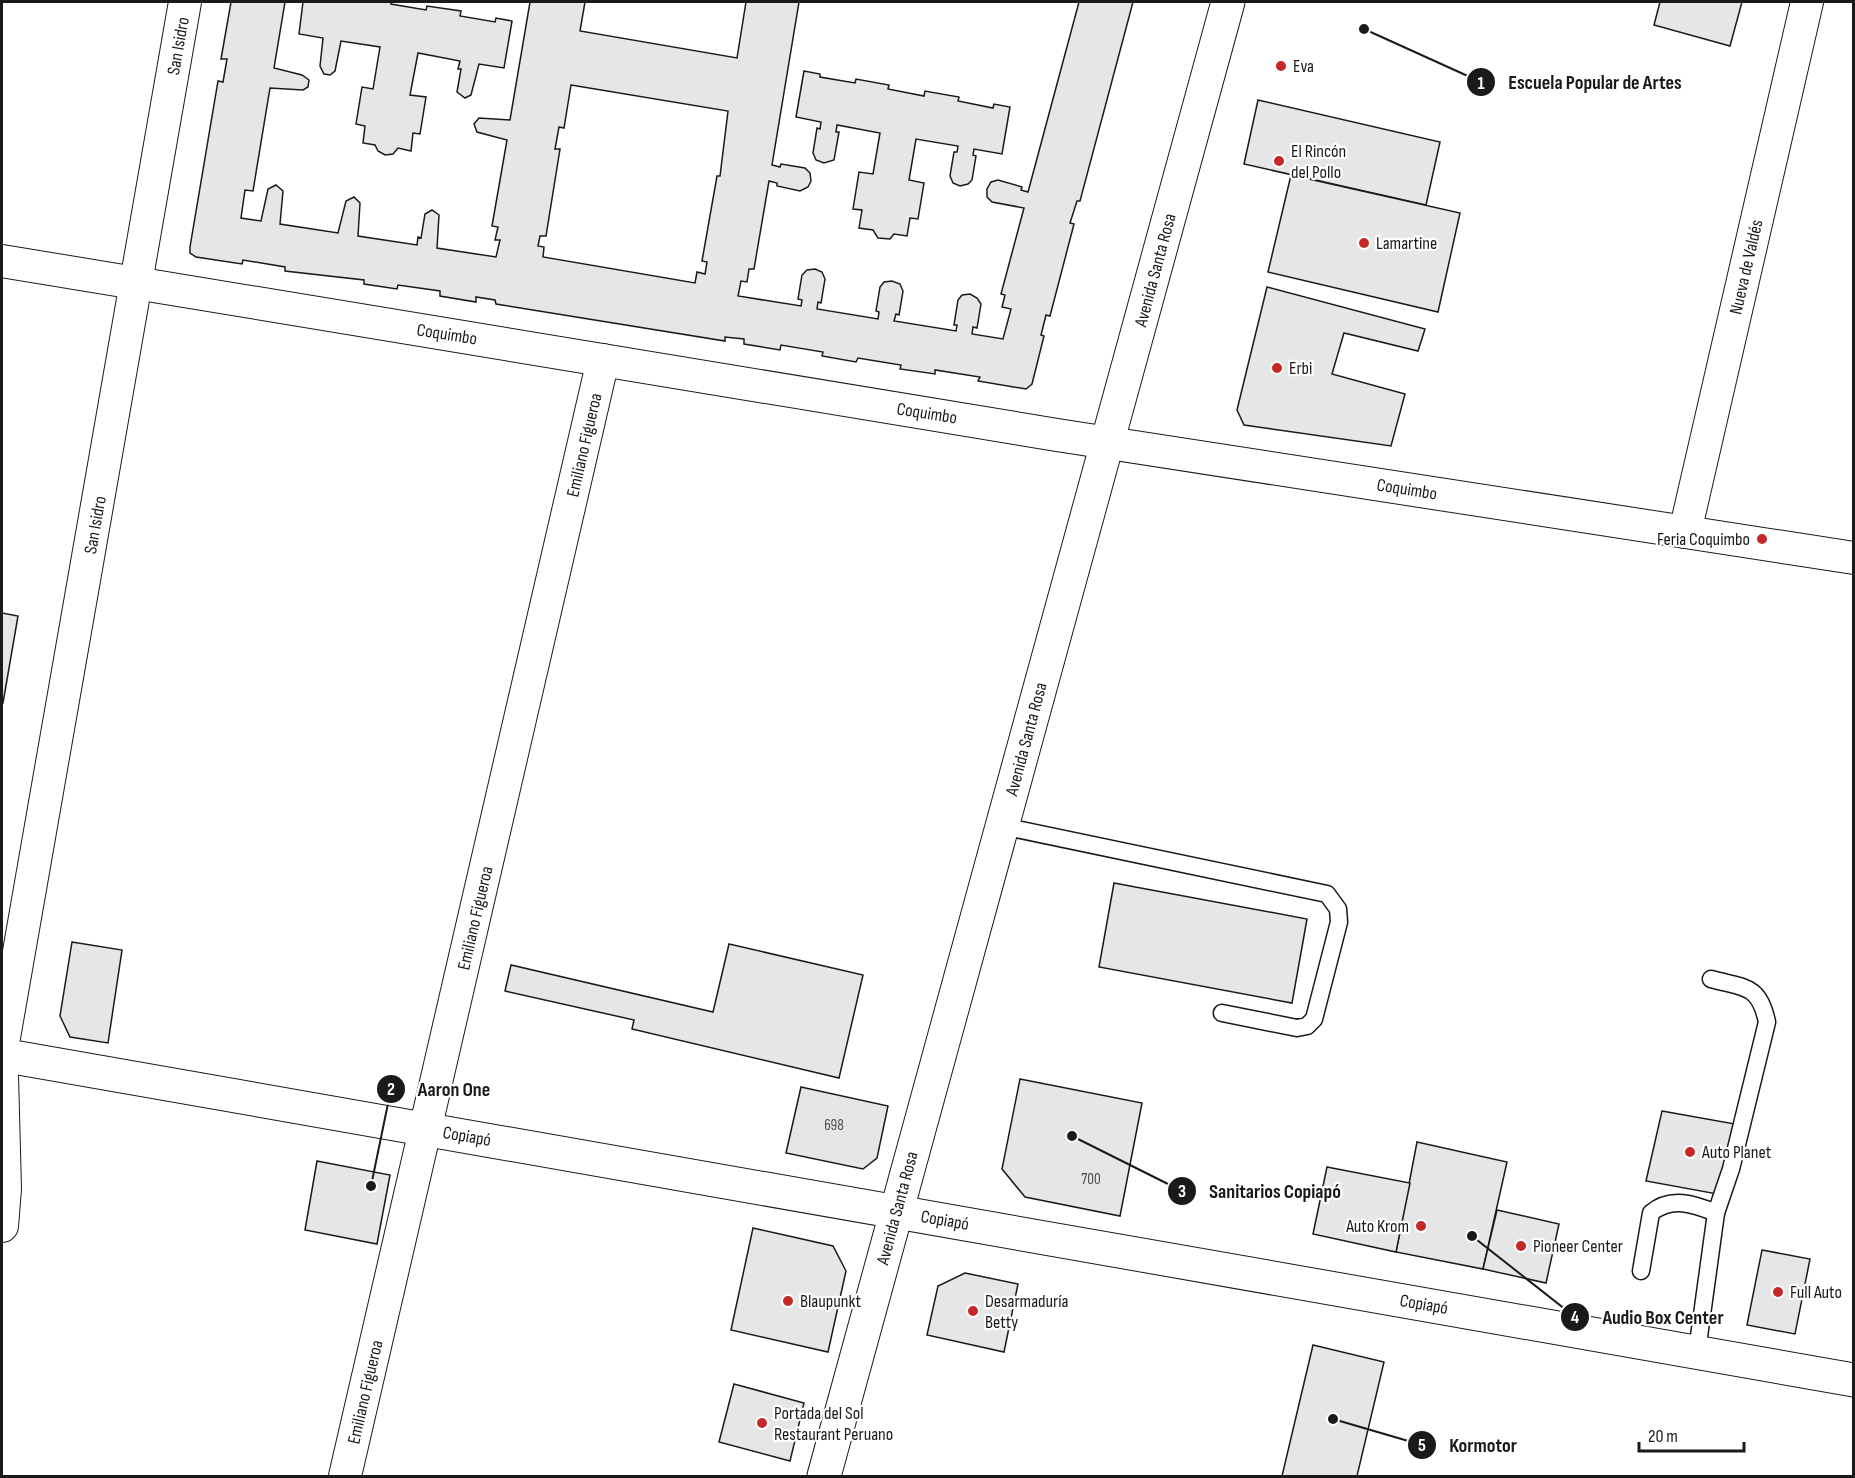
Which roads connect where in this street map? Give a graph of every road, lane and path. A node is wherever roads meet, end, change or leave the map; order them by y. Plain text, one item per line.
1 (185, 2) edge
2 (1228, 2) edge
3 (1807, 2) edge
4 (2, 261) edge
5 (137, 283) junction
6 (603, 360) junction
7 (1108, 444) junction
8 (1685, 532) junction
9 (1854, 558) edge
10 (1002, 826) junction
11 (1711, 979) dead end
12 (1222, 1013) dead end
13 (2, 1048) edge
14 (2, 1055) edge
15 (2, 1075) edge
16 (427, 1129) junction
17 (896, 1211) junction
18 (1716, 1213) junction
19 (2, 1226) edge
20 (1641, 1271) dead end
21 (1697, 1351) junction
22 (1854, 1380) edge
23 (345, 1476) edge
24 (824, 1476) edge

1 - 5 street, San Isidro
2 - 7 street, Avenida Santa Rosa
3 - 8 street, Nueva de Valdés
4 - 5 street, Coquimbo
5 - 6 street, Coquimbo
5 - 13 street, San Isidro
6 - 7 street, Coquimbo
6 - 16 street, Emiliano Figueroa
7 - 8 street, Coquimbo
7 - 10 street, Avenida Santa Rosa
8 - 9 street, Coquimbo
10 - 12 lane
10 - 17 street, Avenida Santa Rosa
11 - 18 lane
14 - 16 street, Copiapó
15 - 19 street
16 - 17 street, Copiapó
16 - 23 street, Emiliano Figueroa
17 - 21 street, Copiapó
17 - 24 street, Avenida Santa Rosa
18 - 20 lane
18 - 21 lane
21 - 22 street, Copiapó

